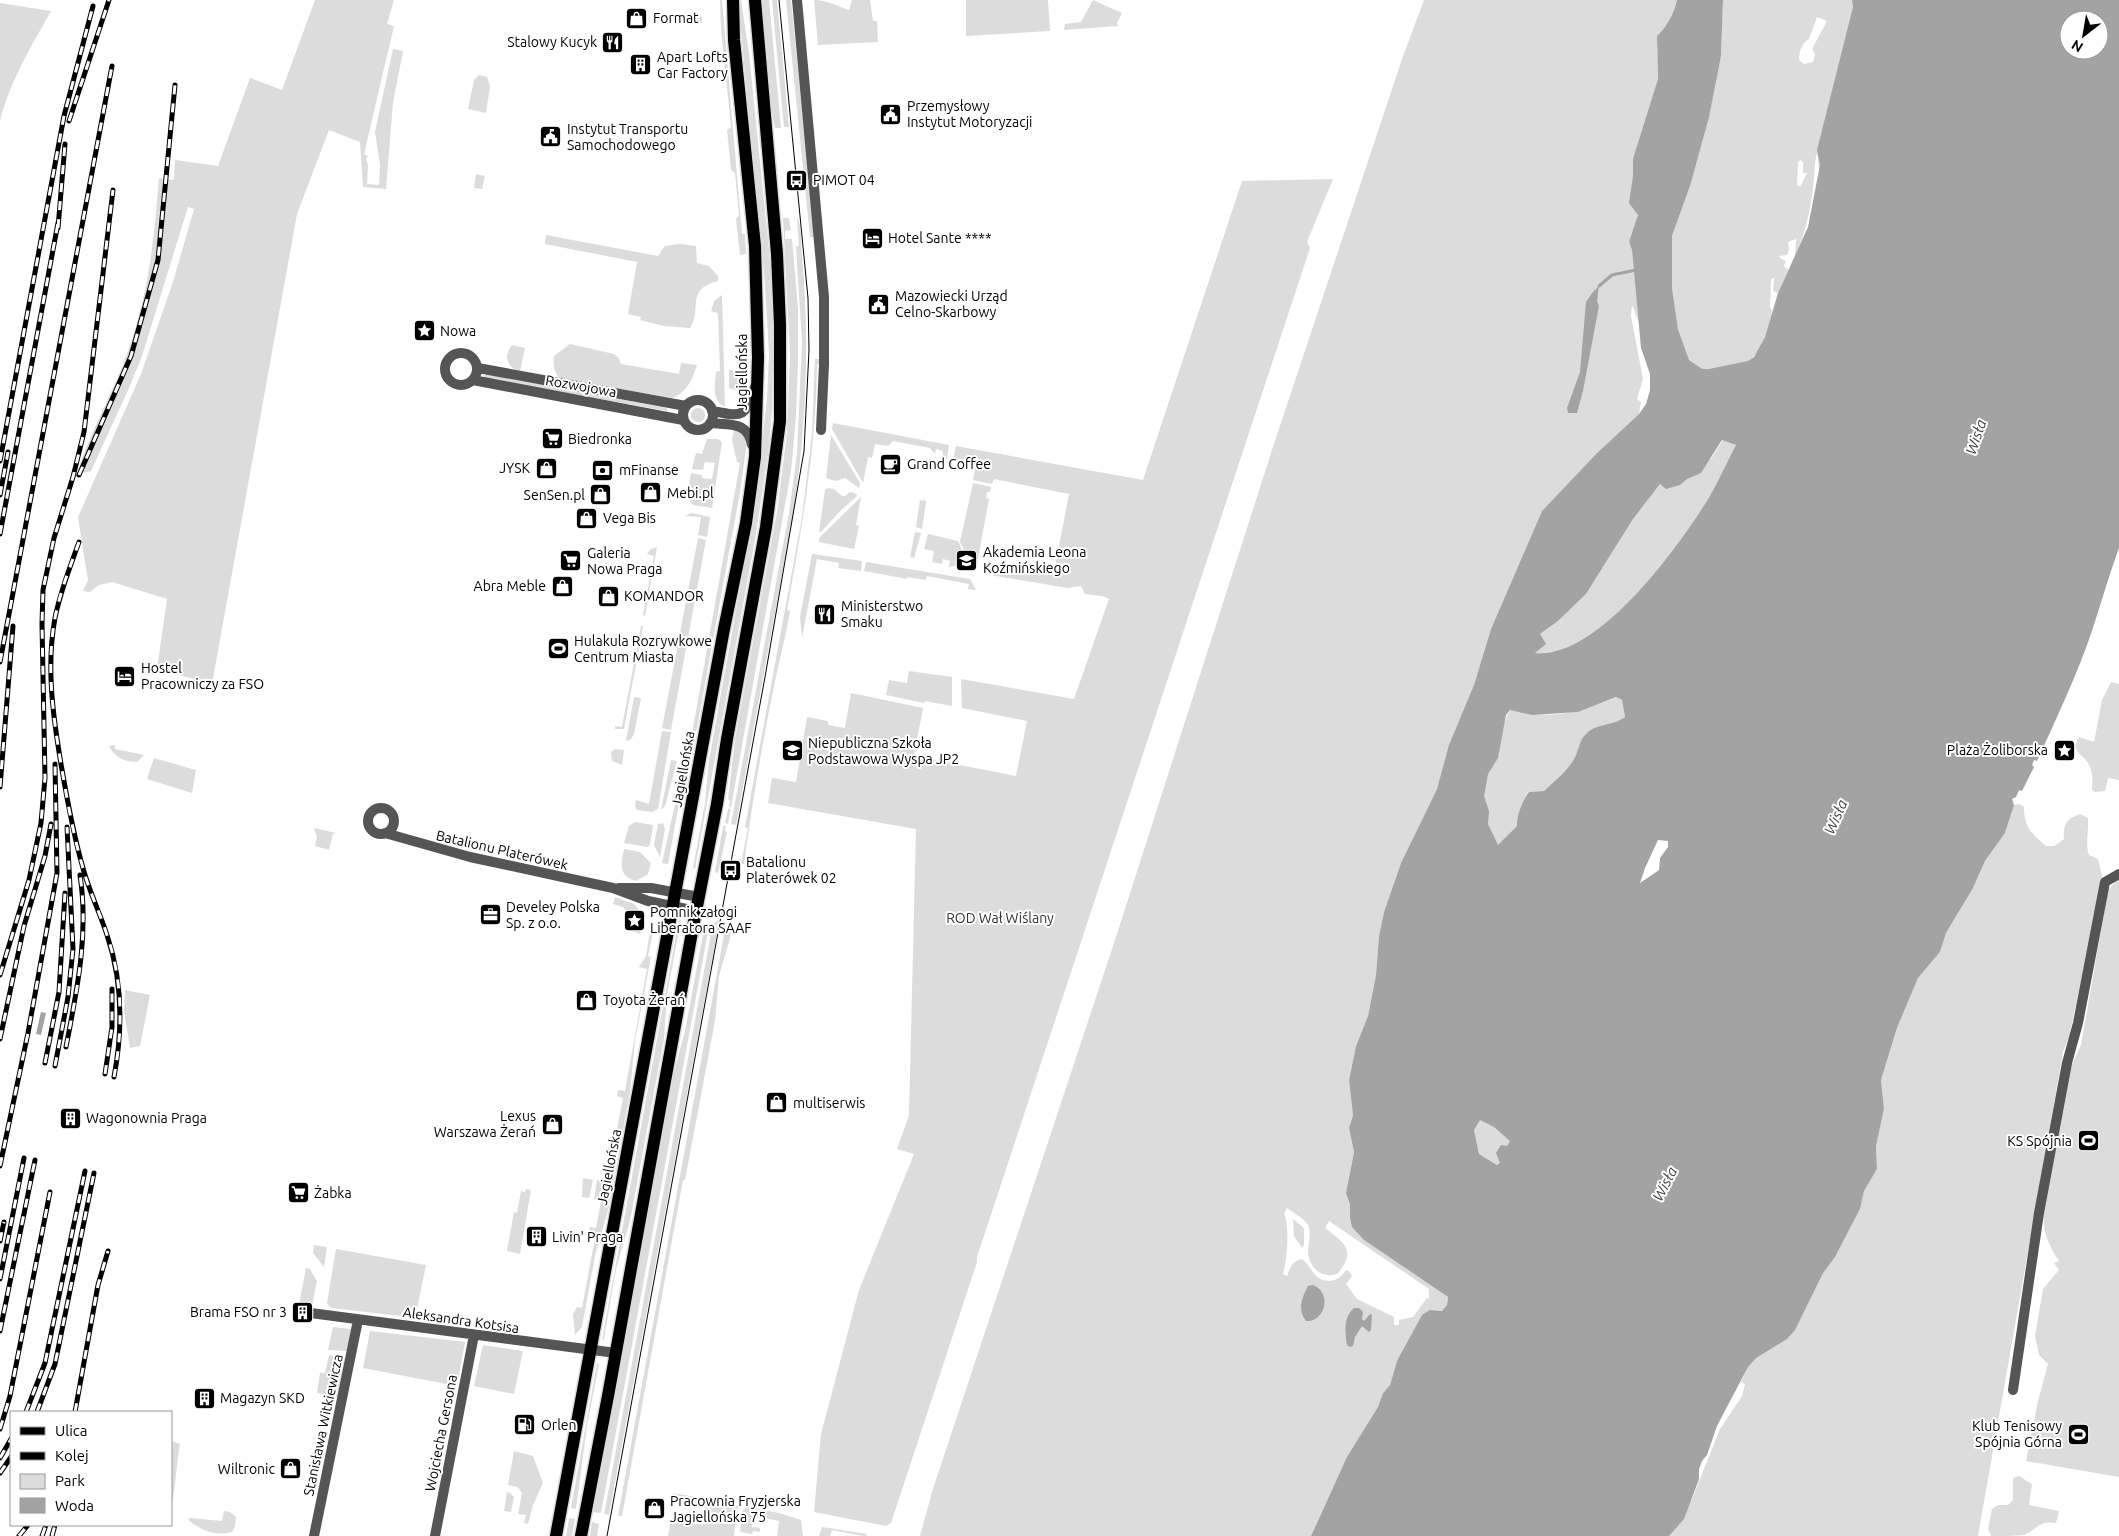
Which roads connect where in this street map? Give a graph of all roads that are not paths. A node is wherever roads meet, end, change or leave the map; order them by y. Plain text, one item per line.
1 (733, 0) edge
2 (755, 0) edge
3 (797, 0) edge
4 (478, 368) junction
5 (473, 380) junction
6 (758, 382) junction
7 (686, 406) junction
8 (712, 411) junction
9 (684, 420) junction
10 (710, 423) junction
11 (821, 430) dead end
12 (755, 457) junction
13 (385, 834) dead end
14 (2119, 874) edge
15 (613, 888) junction
16 (676, 893) junction
17 (699, 897) junction
18 (673, 906) junction
19 (696, 911) junction
20 (303, 1312) dead end
21 (358, 1320) junction
22 (474, 1335) junction
23 (589, 1351) junction
24 (616, 1353) junction
25 (2013, 1390) dead end
26 (314, 1536) edge
27 (435, 1536) edge
28 (556, 1536) edge
29 (581, 1536) edge

1 - 6 main road, Jagiellońska
2 - 17 main road
3 - 11 street
4 - 5 street
4 - 5 street
4 - 7 street, Rozwojowa
5 - 9 street, Rozwojowa
6 - 8 street, Rozwojowa
6 - 12 main road, Jagiellońska
7 - 8 street, Rozwojowa
7 - 9 street
8 - 10 street
9 - 10 street, Rozwojowa
10 - 12 street, Rozwojowa
12 - 16 main road, Jagiellońska
13 - 15 street, Batalionu Platerówek
14 - 25 street
15 - 16 street, Batalionu Platerówek
15 - 18 street, Batalionu Platerówek
16 - 17 street, Batalionu Platerówek
16 - 18 main road, Jagiellońska
17 - 19 main road
18 - 19 street, Batalionu Platerówek
18 - 23 main road, Jagiellońska
19 - 24 main road
20 - 21 street, Aleksandra Kotsisa
21 - 22 street, Aleksandra Kotsisa
21 - 26 street, Stanisława Witkiewicza
22 - 23 street, Aleksandra Kotsisa
22 - 27 street, Wojciecha Gersona
23 - 24 street, Aleksandra Kotsisa
23 - 28 main road, Jagiellońska
24 - 29 main road

